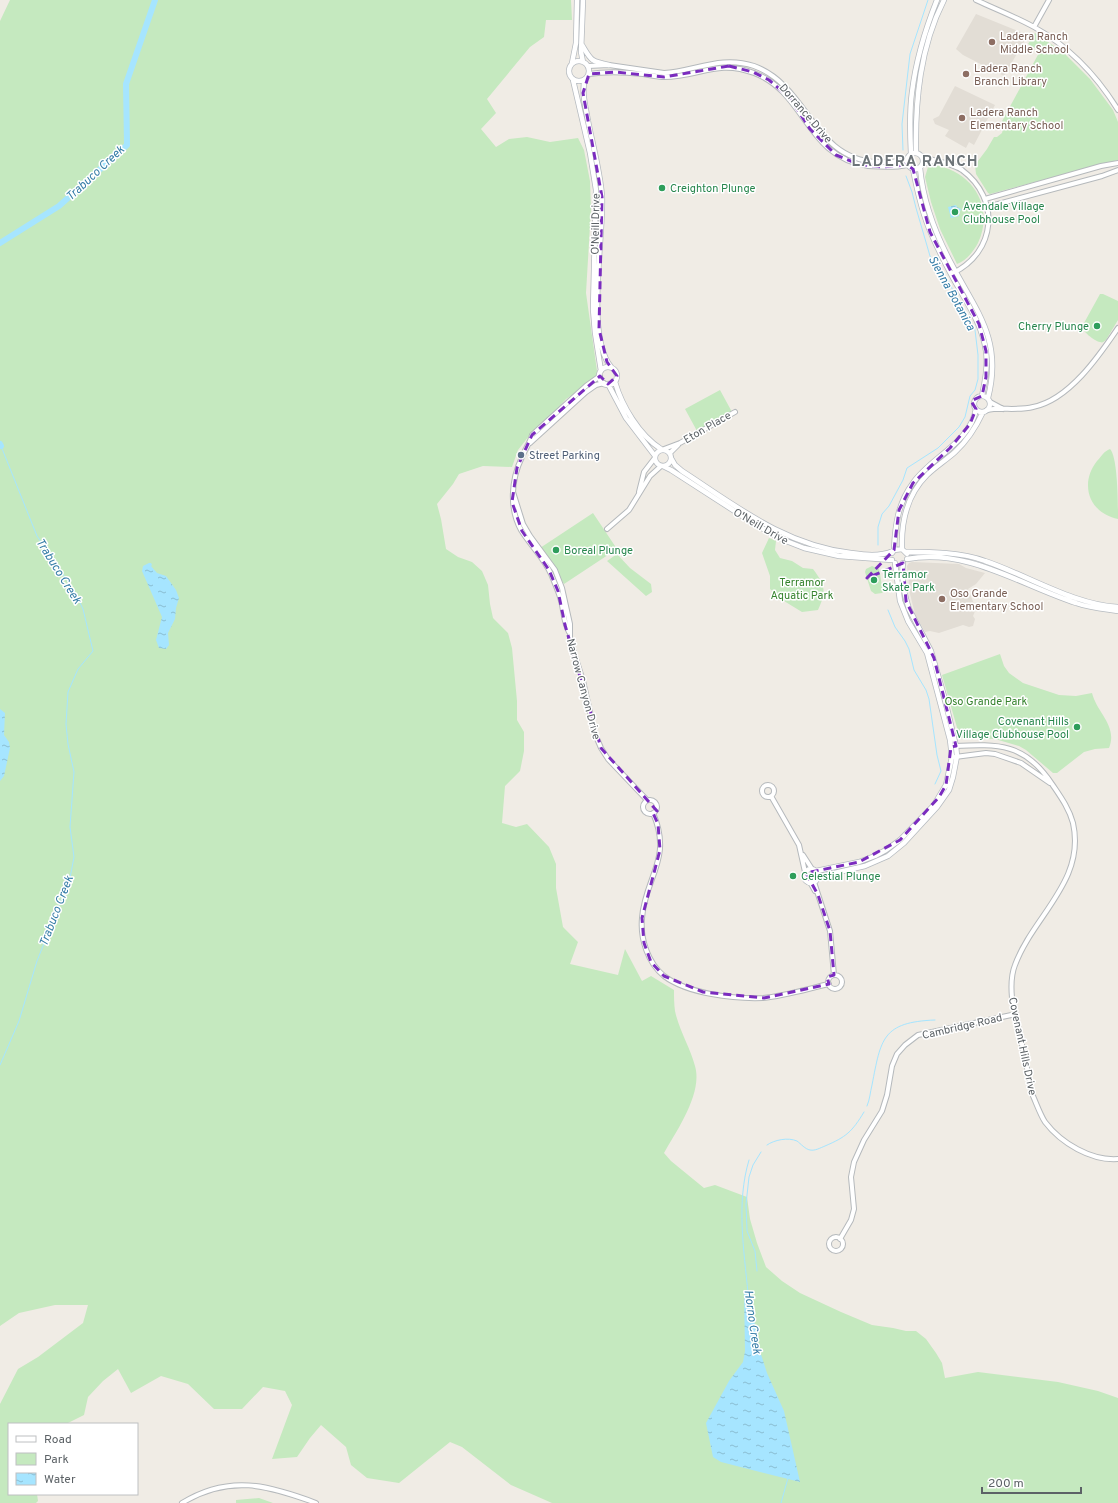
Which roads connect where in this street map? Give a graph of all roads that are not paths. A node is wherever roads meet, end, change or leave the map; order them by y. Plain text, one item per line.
1 (577, 0) edge
2 (583, 0) edge
3 (937, 0) edge
4 (944, 0) edge
5 (976, 0) edge
6 (1049, 0) edge
7 (1034, 27) junction
8 (581, 44) junction
9 (583, 62) junction
10 (572, 63) junction
11 (728, 64) junction
12 (609, 65) junction
13 (588, 66) junction
14 (589, 74) junction
15 (585, 79) junction
16 (572, 80) junction
17 (1118, 110) edge
18 (914, 153) junction
19 (922, 156) junction
20 (934, 160) junction
21 (907, 162) junction
22 (1118, 162) edge
23 (922, 166) junction
24 (912, 169) junction
25 (1118, 170) edge
26 (985, 199) junction
27 (987, 207) junction
28 (956, 271) junction
29 (950, 274) junction
30 (1118, 328) edge
31 (611, 367) junction
32 (600, 374) junction
33 (615, 382) junction
34 (606, 384) junction
35 (982, 396) junction
36 (989, 400) junction
37 (976, 409) junction
38 (1004, 410) junction
39 (985, 411) junction
40 (735, 412) dead end
41 (530, 443) junction
42 (680, 443) junction
43 (950, 448) junction
44 (663, 449) junction
45 (671, 455) junction
46 (655, 458) junction
47 (662, 466) junction
48 (934, 469) junction
49 (638, 494) junction
50 (607, 529) dead end
51 (902, 548) junction
52 (894, 551) junction
53 (906, 552) junction
54 (894, 561) junction
55 (905, 561) junction
56 (1118, 607) edge
57 (1118, 611) edge
58 (953, 746) junction
59 (1024, 754) junction
60 (954, 757) junction
61 (1021, 763) junction
62 (1052, 784) junction
63 (771, 796) dead end
64 (647, 800) junction
65 (652, 813) junction
66 (801, 852) junction
67 (814, 870) junction
68 (805, 872) junction
69 (817, 877) junction
70 (812, 882) junction
71 (834, 975) junction
72 (828, 984) junction
73 (1016, 1014) junction
74 (1118, 1159) edge
75 (840, 1239) dead end
76 (182, 1503) edge
77 (316, 1503) edge

1 - 10 main road, O'Neill Drive
2 - 8 main road
3 - 18 main road
4 - 18 main road
5 - 7 street
6 - 7 street
7 - 17 street
8 - 9 main road
8 - 12 main road
9 - 10 main road
9 - 13 main road
10 - 16 main road, O'Neill Drive
11 - 12 street, Dorrance Drive
11 - 14 street, Dorrance Drive
11 - 21 street, Dorrance Drive
12 - 13 street, Dorrance Drive
13 - 14 main road
14 - 15 main road
15 - 16 main road
15 - 31 main road, O'Neill Drive
16 - 32 main road, O'Neill Drive
18 - 19 main road
18 - 21 main road
19 - 20 street
19 - 23 main road
20 - 23 street
20 - 26 street
21 - 24 main road
22 - 26 street
23 - 24 main road
23 - 28 main road
24 - 29 main road
25 - 27 street
26 - 27 street
27 - 28 street
28 - 29 street
28 - 36 main road
29 - 35 main road
30 - 38 street
31 - 32 main road
31 - 33 main road, O'Neill Drive
32 - 34 main road, O'Neill Drive
32 - 41 street, Narrow Canyon Drive
33 - 34 main road
33 - 44 main road, O'Neill Drive
34 - 41 street, Narrow Canyon Drive
34 - 46 main road, O'Neill Drive
35 - 36 main road
35 - 37 main road
36 - 38 street
36 - 39 main road
37 - 39 main road
37 - 43 main road
38 - 39 street
39 - 48 main road
40 - 42 street, Eton Place
41 - 64 street, Narrow Canyon Drive
42 - 44 street, Eton Place
42 - 45 street, Eton Place
43 - 48 main road
43 - 52 main road
44 - 45 main road, O'Neill Drive
44 - 46 main road
45 - 47 main road
45 - 52 main road, O'Neill Drive
46 - 47 main road, O'Neill Drive
46 - 49 street
47 - 49 street
47 - 54 main road, O'Neill Drive
48 - 51 main road
49 - 50 street
51 - 52 main road, O'Neill Drive
51 - 53 main road
52 - 54 main road
53 - 55 main road
53 - 56 main road
54 - 55 main road, O'Neill Drive
54 - 58 main road
55 - 57 main road, O'Neill Drive
55 - 58 main road
58 - 59 street, Covenant Hills Drive
58 - 60 main road
59 - 61 street
59 - 62 street, Covenant Hills Drive
60 - 61 street, Covenant Hills Drive
60 - 67 main road
60 - 69 main road
61 - 62 street, Covenant Hills Drive
62 - 73 street, Covenant Hills Drive
63 - 66 street
64 - 65 street, Narrow Canyon Drive
64 - 65 street, Narrow Canyon Drive
65 - 72 street, Narrow Canyon Drive
66 - 67 street
66 - 68 street
67 - 68 main road
67 - 69 main road
68 - 70 main road
69 - 70 main road
70 - 71 street
71 - 72 street
71 - 72 street
73 - 74 street, Covenant Hills Drive
73 - 75 street, Cambridge Road
76 - 77 street

